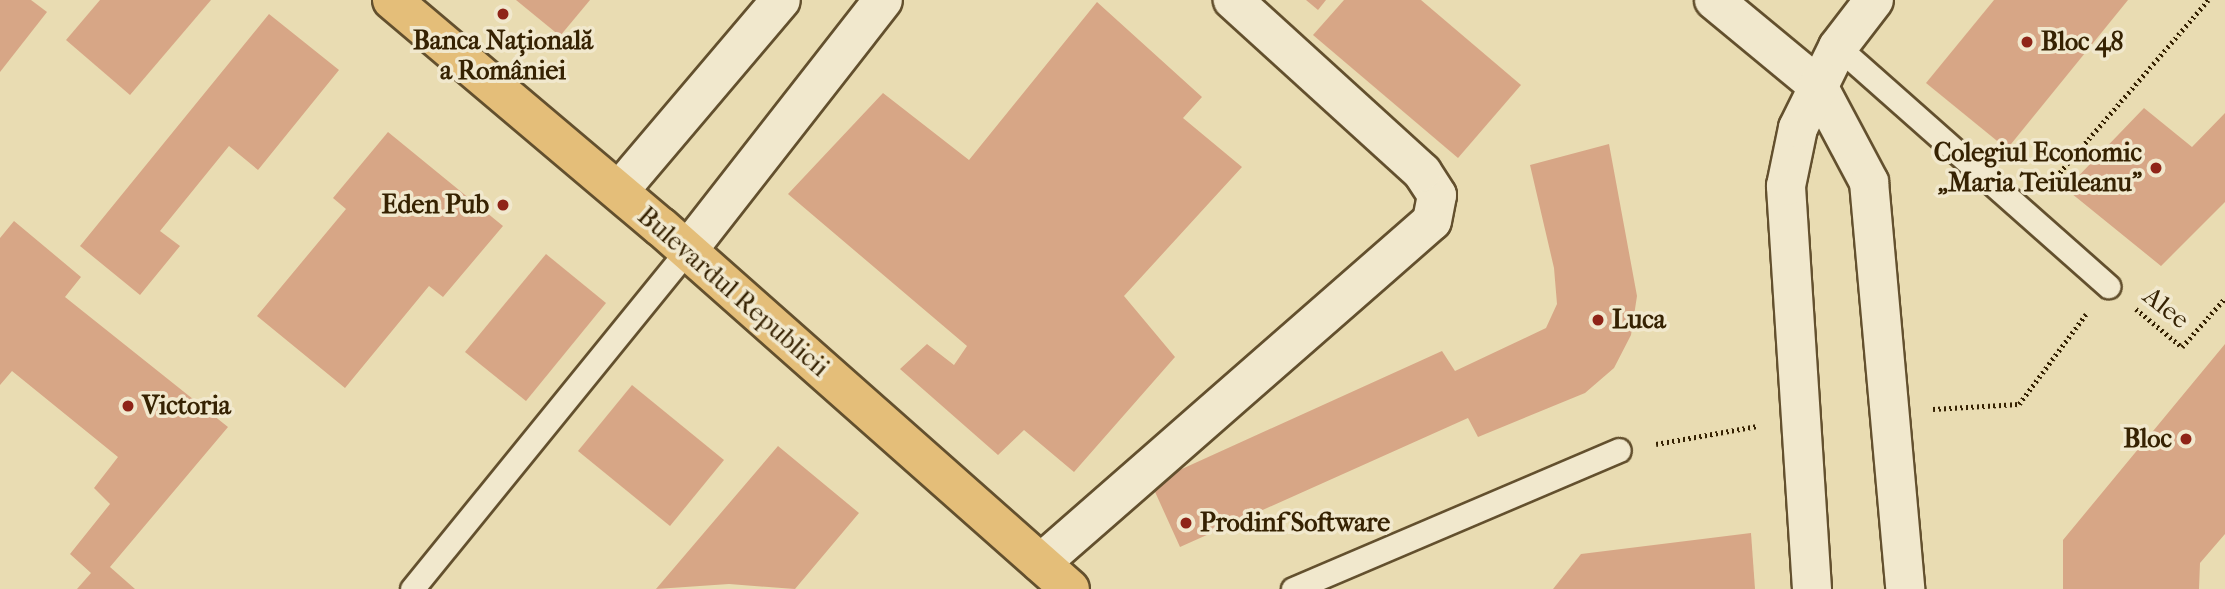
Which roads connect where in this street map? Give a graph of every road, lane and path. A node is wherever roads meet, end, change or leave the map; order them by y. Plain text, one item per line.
1 (391, 0) edge
2 (781, 0) edge
3 (883, 0) edge
4 (1233, 0) edge
5 (1714, 0) edge
6 (1874, 0) edge
7 (2208, 0) edge
8 (1838, 47) junction
9 (1818, 86) junction
10 (619, 191) junction
11 (2026, 212) junction
12 (687, 251) junction
13 (2108, 286) joint
14 (2225, 298) edge
15 (1619, 450) dead end
16 (1041, 564) junction
17 (412, 589) edge
18 (1070, 589) edge
19 (1293, 589) edge
20 (1812, 589) edge
21 (1905, 589) edge

1 - 10 main road, Bulevardul Republicii
2 - 10 street
3 - 12 street
4 - 16 street
5 - 9 street
6 - 8 street
7 - 11 path
8 - 9 street
8 - 11 lane
9 - 20 street
9 - 21 street
10 - 12 main road, Bulevardul Republicii
11 - 13 lane
12 - 16 main road, Bulevardul Republicii
12 - 17 lane
13 - 14 path, Alee
15 - 19 lane
16 - 18 main road, Bulevardul Republicii

